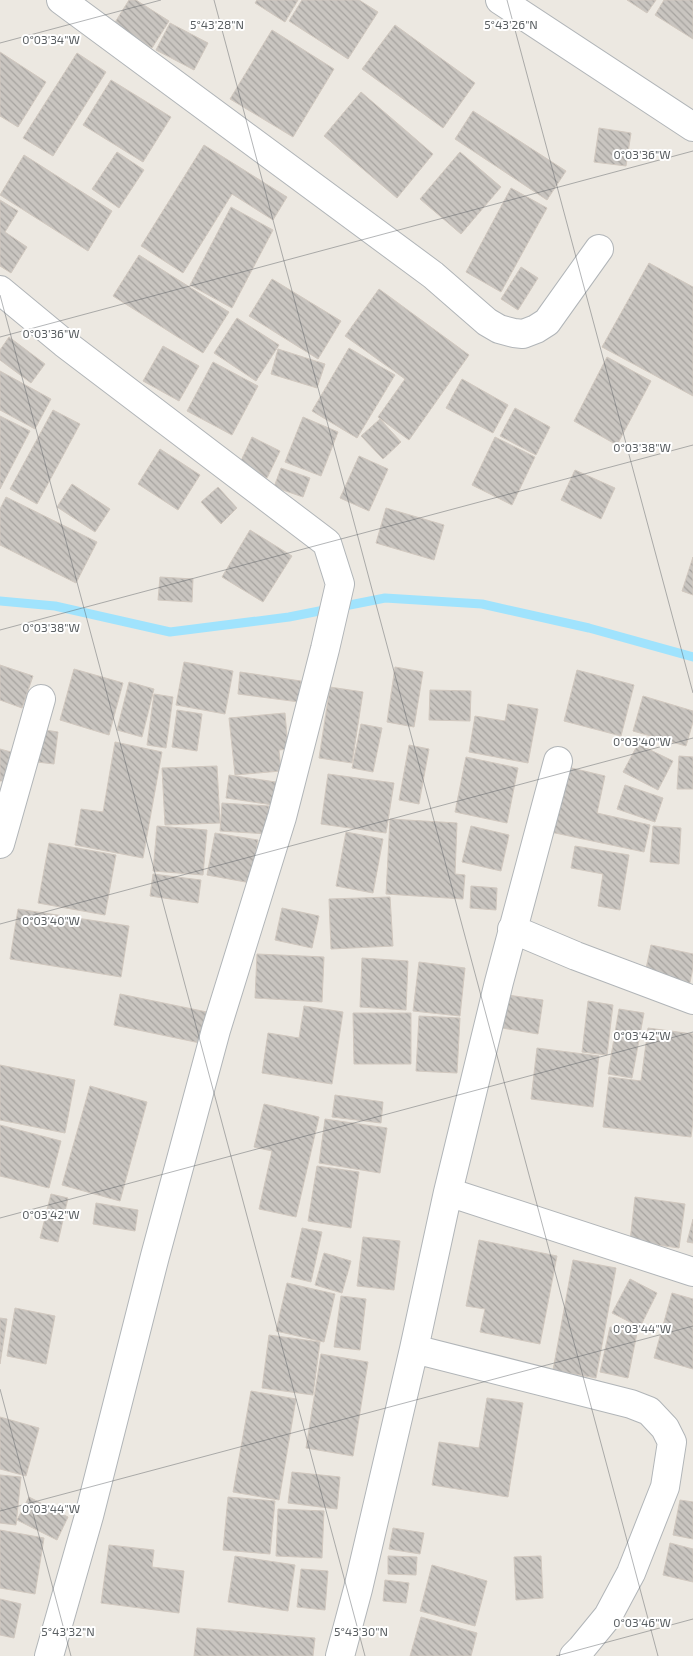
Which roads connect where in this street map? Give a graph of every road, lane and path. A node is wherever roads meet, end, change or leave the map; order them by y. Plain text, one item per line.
1 (61, 0) edge
2 (500, 0) edge
3 (693, 127) edge
4 (599, 249) dead end
5 (0, 290) edge
6 (40, 698) dead end
7 (558, 761) dead end
8 (0, 844) edge
9 (512, 929) junction
10 (693, 1000) edge
11 (448, 1192) junction
12 (693, 1272) edge
13 (414, 1349) junction
14 (683, 1444) edge
15 (49, 1656) edge
16 (340, 1656) edge
17 (574, 1656) edge

1 - 4 street
2 - 3 street
5 - 15 street
6 - 8 street
7 - 9 street
9 - 10 street
9 - 11 street
11 - 12 street
11 - 13 street
13 - 14 street
13 - 16 street
14 - 17 street

